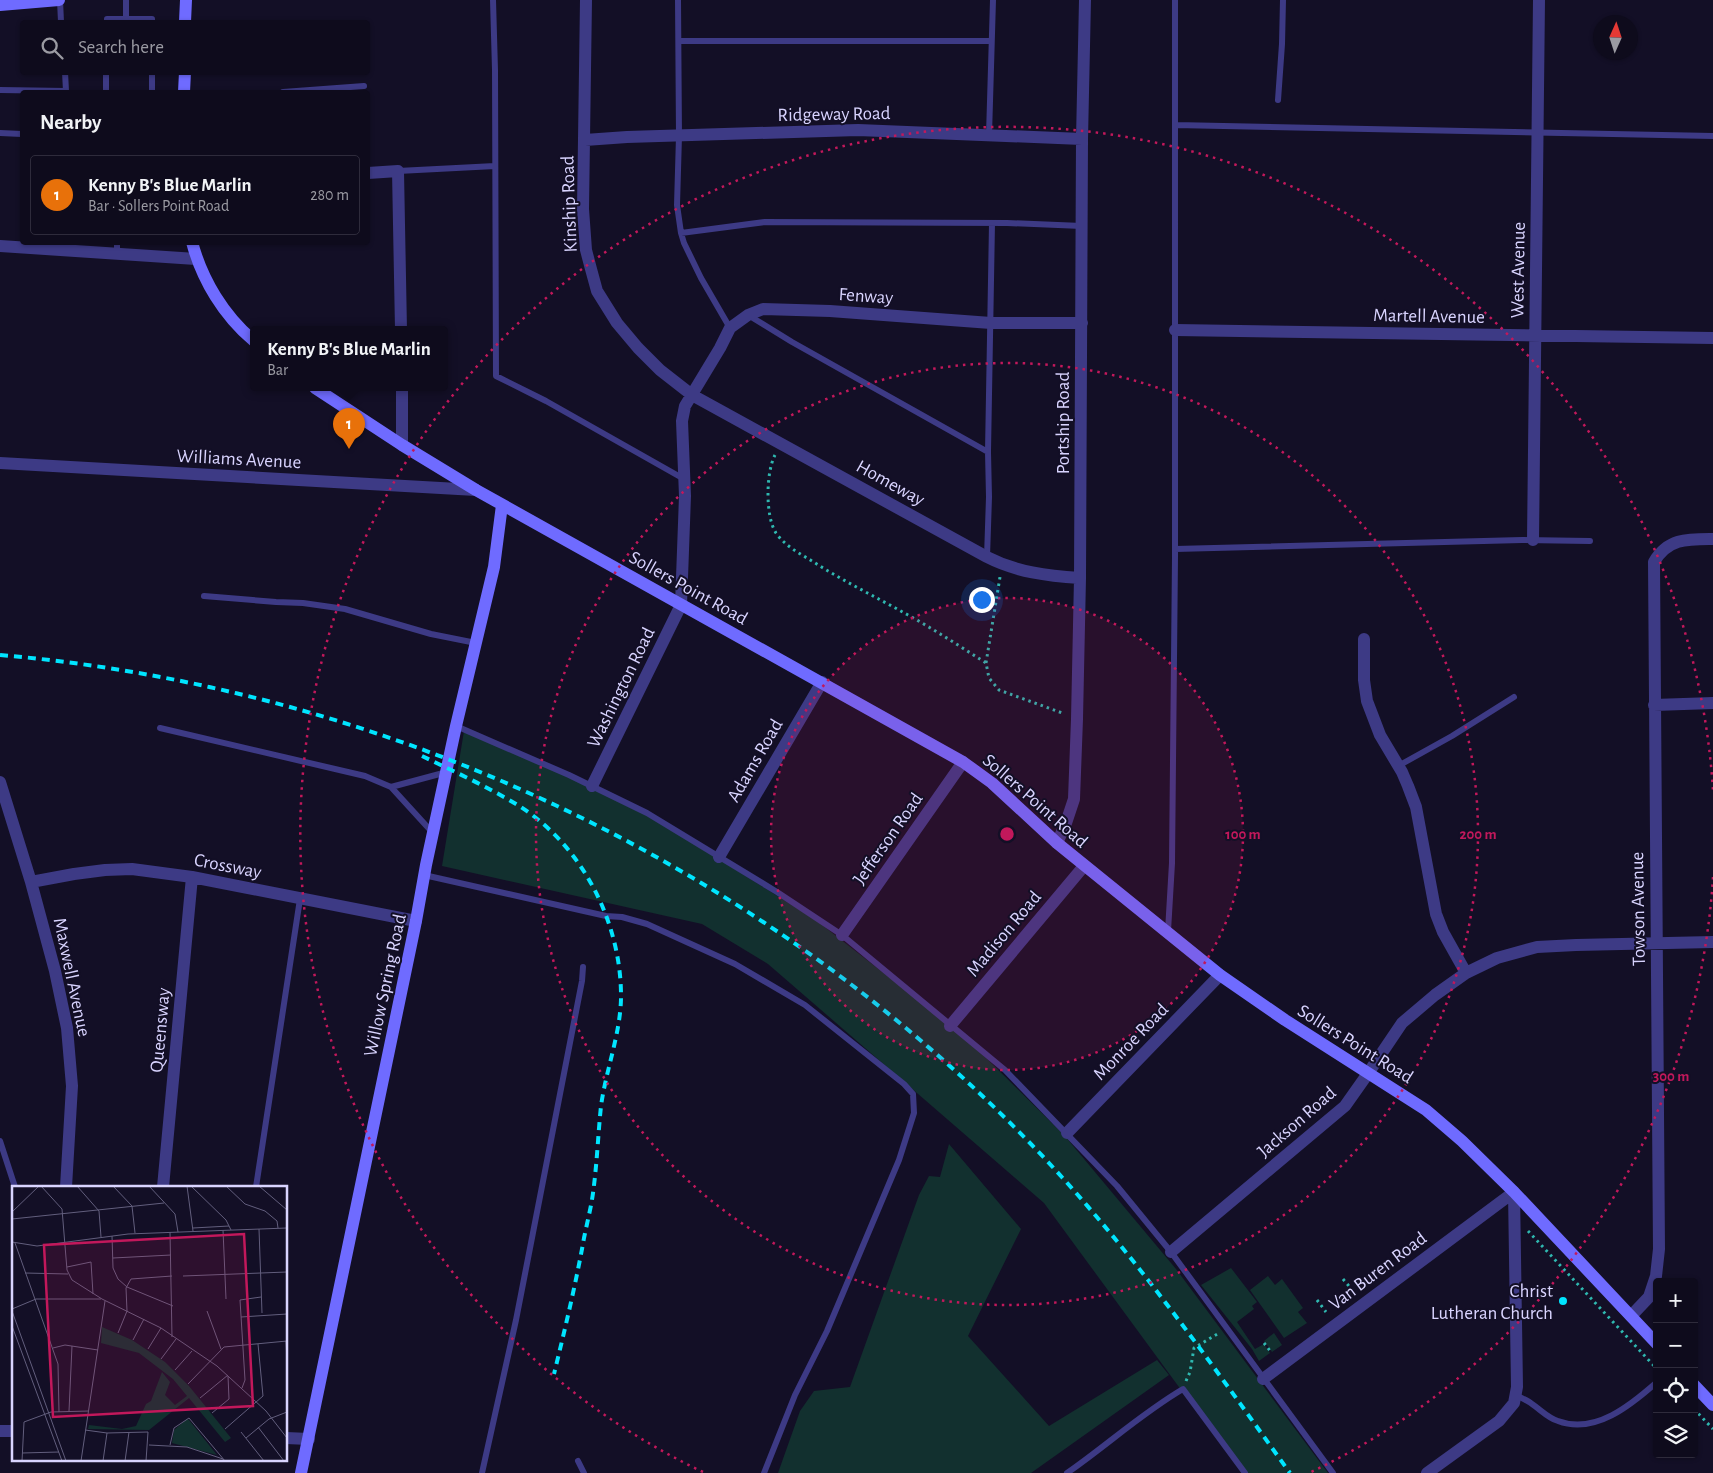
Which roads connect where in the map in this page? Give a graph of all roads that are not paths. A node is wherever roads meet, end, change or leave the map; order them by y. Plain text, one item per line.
1 (59, 0) edge
2 (126, 0) edge
3 (186, 0) edge
4 (493, 0) edge
5 (586, 0) edge
6 (678, 0) edge
7 (992, 0) edge
8 (1085, 0) edge
9 (1175, 0) edge
10 (1283, 0) edge
11 (1539, 0) edge
12 (0, 5) edge
13 (126, 19) junction
14 (61, 20) edge
15 (106, 20) edge
16 (152, 20) edge
17 (185, 20) edge
18 (679, 41) junction
19 (991, 41) junction
20 (65, 75) edge
21 (106, 75) edge
22 (152, 75) edge
23 (185, 75) edge
24 (364, 86) dead end
25 (0, 90) edge
26 (66, 90) edge
27 (106, 90) edge
28 (152, 90) edge
29 (184, 90) edge
30 (310, 90) edge
31 (20, 91) edge
32 (1278, 100) dead end
33 (1175, 125) junction
34 (1537, 132) junction
35 (0, 133) edge
36 (20, 134) edge
37 (990, 135) junction
38 (679, 136) junction
39 (1713, 136) edge
40 (1082, 139) junction
41 (585, 140) junction
42 (495, 166) junction
43 (398, 171) junction
44 (370, 173) edge
45 (992, 223) junction
46 (1082, 226) junction
47 (681, 233) junction
48 (193, 245) edge
49 (0, 246) edge
50 (117, 248) edge
51 (196, 259) junction
52 (748, 315) junction
53 (991, 323) junction
54 (1082, 323) junction
55 (402, 326) edge
56 (730, 328) junction
57 (1175, 330) junction
58 (1535, 335) junction
59 (250, 337) edge
60 (1713, 338) edge
61 (320, 391) edge
62 (402, 391) edge
63 (692, 395) junction
64 (402, 445) junction
65 (988, 452) junction
66 (0, 463) edge
67 (684, 479) junction
68 (476, 490) junction
69 (502, 505) junction
70 (1713, 539) edge
71 (1533, 540) junction
72 (1590, 541) dead end
73 (1175, 549) junction
74 (987, 557) junction
75 (1080, 578) junction
76 (204, 596) dead end
77 (681, 605) junction
78 (1364, 639) dead end
79 (476, 643) junction
80 (822, 682) junction
81 (1514, 697) dead end
82 (1713, 703) edge
83 (1654, 705) junction
84 (456, 726) junction
85 (160, 728) dead end
86 (963, 762) junction
87 (1398, 766) junction
88 (446, 772) junction
89 (0, 782) edge
90 (592, 786) junction
91 (391, 787) junction
92 (433, 833) junction
93 (1057, 843) junction
94 (719, 857) junction
95 (1084, 866) junction
96 (424, 875) junction
97 (192, 877) junction
98 (31, 882) junction
99 (300, 899) junction
100 (416, 921) junction
101 (1167, 934) junction
102 (842, 935) junction
103 (1713, 942) edge
104 (1656, 943) junction
105 (583, 967) dead end
106 (1466, 973) junction
107 (1220, 975) junction
108 (950, 1026) junction
109 (1370, 1072) junction
110 (1067, 1133) junction
111 (0, 1141) edge
112 (15, 1186) edge
113 (66, 1186) edge
114 (163, 1186) edge
115 (256, 1186) edge
116 (1514, 1192) junction
117 (1171, 1252) junction
118 (1632, 1316) junction
119 (1653, 1340) edge
120 (1263, 1379) junction
121 (1653, 1386) edge
122 (1698, 1389) edge
123 (1516, 1395) junction
124 (1713, 1405) edge
125 (288, 1438) edge
126 (309, 1439) junction
127 (578, 1461) dead end
128 (301, 1473) edge
129 (482, 1473) edge
130 (584, 1473) edge
131 (764, 1473) edge
132 (1067, 1473) edge
133 (1245, 1473) edge
134 (1332, 1473) edge
135 (1427, 1473) edge

1 - 12 street
1 - 14 lane
2 - 13 lane
3 - 17 street
4 - 42 lane
5 - 41 street, Kinship Road
6 - 18 lane
7 - 19 lane
8 - 40 street, Portship Road
9 - 33 lane
10 - 32 lane
11 - 34 street, West Avenue
13 - 15 lane
13 - 16 lane
18 - 19 lane
18 - 38 lane
19 - 37 lane
20 - 26 lane
21 - 27 lane
22 - 28 lane
23 - 29 street
24 - 30 lane
25 - 31 lane
33 - 34 lane
33 - 57 lane
34 - 39 lane
34 - 58 street, West Avenue
35 - 36 lane
37 - 38 street, Ridgeway Road
37 - 40 street, Ridgeway Road
38 - 41 street, Ridgeway Road
38 - 47 lane
40 - 46 street, Portship Road
41 - 63 street, Kinship Road
42 - 43 lane
42 - 67 lane
43 - 44 street
43 - 55 street
45 - 46 lane
45 - 47 lane
45 - 53 lane
46 - 54 street, Portship Road
47 - 56 lane
48 - 51 street
49 - 50 street
50 - 51 street
51 - 59 street
52 - 53 street, Fenway
52 - 56 street, Fenway
52 - 65 lane
53 - 54 street, Fenway
53 - 65 lane
54 - 75 street, Portship Road
56 - 63 street, Fenway
57 - 58 street, Martell Avenue
57 - 73 lane
58 - 60 street, Martell Avenue
58 - 71 street, West Avenue
61 - 64 street, Sollers Point Road
62 - 64 street
63 - 67 street
63 - 74 street, Homeway
64 - 68 street, Sollers Point Road
65 - 74 lane
66 - 68 street, Williams Avenue
67 - 77 street
68 - 69 street, Sollers Point Road
69 - 77 street, Sollers Point Road
69 - 79 street, Willow Spring Road
70 - 83 street, Towson Avenue
71 - 72 lane
71 - 73 lane
73 - 101 lane
74 - 75 street, Homeway
75 - 93 street, Portship Road
76 - 79 lane
77 - 80 street, Sollers Point Road
77 - 90 street, Washington Road
78 - 87 street
79 - 84 street, Willow Spring Road
80 - 86 street, Sollers Point Road
80 - 94 street, Adams Road
81 - 87 lane
82 - 83 street
83 - 104 street, Towson Avenue
84 - 88 street, Willow Spring Road
84 - 90 lane
85 - 91 lane
86 - 93 street, Sollers Point Road
86 - 102 street, Jefferson Road
87 - 106 street
88 - 91 lane
88 - 92 street, Willow Spring Road
89 - 98 street, Maxwell Avenue
90 - 94 lane
91 - 92 lane
92 - 96 street, Willow Spring Road
93 - 95 street, Sollers Point Road
94 - 102 lane
95 - 101 street, Sollers Point Road
95 - 108 street, Madison Road
96 - 100 street, Willow Spring Road
96 - 131 lane
97 - 98 street, Crossway
97 - 99 street, Crossway
97 - 114 street, Queensway
98 - 113 street, Maxwell Avenue
99 - 100 street, Crossway
99 - 115 lane
100 - 126 street, Willow Spring Road
101 - 107 street, Sollers Point Road
102 - 108 lane
103 - 104 street, Jackson Road
104 - 106 street, Jackson Road
104 - 118 street, Towson Avenue
105 - 129 lane
106 - 109 street, Jackson Road
107 - 109 street, Sollers Point Road
107 - 110 street, Monroe Road
108 - 110 lane
109 - 116 street, Sollers Point Road
109 - 117 street, Jackson Road
110 - 117 lane
111 - 112 lane
116 - 118 street, Sollers Point Road
116 - 120 street, Van Buren Road
116 - 123 street
117 - 120 lane
118 - 119 street, Sollers Point Road
120 - 134 lane
121 - 123 lane
122 - 124 street
123 - 135 street
125 - 126 street
126 - 128 street, Willow Spring Road
127 - 130 lane
132 - 133 lane

